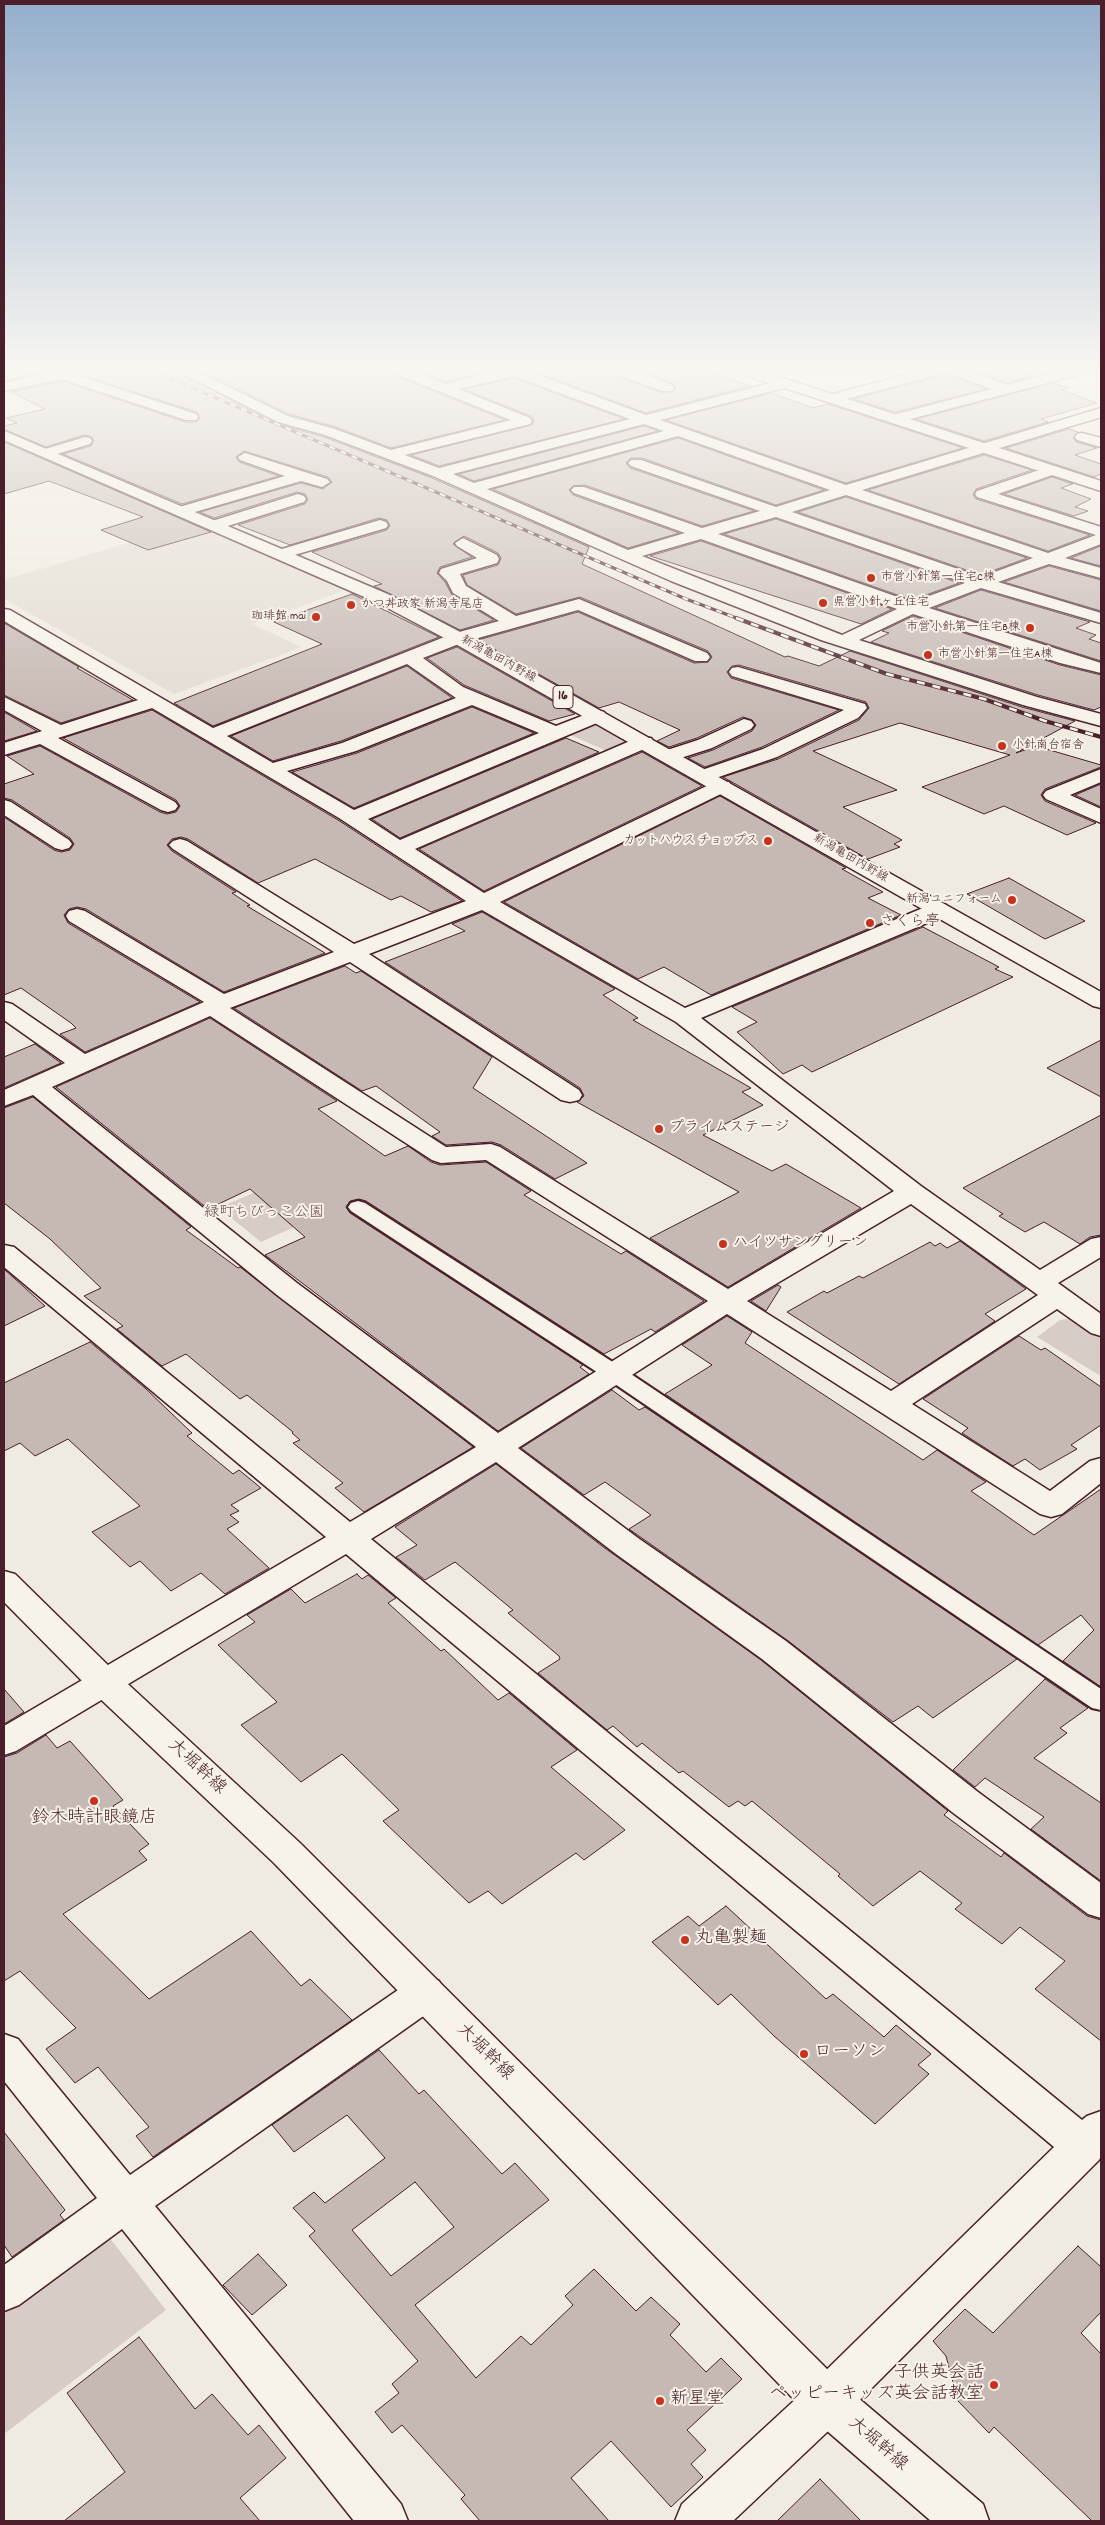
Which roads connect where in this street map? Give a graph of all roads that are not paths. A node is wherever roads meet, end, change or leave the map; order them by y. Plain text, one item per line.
1 (130, 489) edge
2 (257, 489) edge
3 (475, 489) edge
4 (709, 489) edge
5 (842, 489) edge
6 (849, 489) edge
7 (998, 489) edge
8 (579, 490) dead end
9 (845, 490) junction
10 (298, 499) dead end
11 (182, 511) junction
12 (775, 512) junction
13 (215, 525) junction
14 (380, 525) dead end
15 (1101, 532) edge
16 (700, 535) junction
17 (1101, 539) edge
18 (463, 543) dead end
19 (281, 554) junction
20 (627, 555) junction
21 (1048, 558) junction
22 (1101, 573) edge
23 (981, 583) junction
24 (912, 608) junction
25 (4, 614) edge
26 (1101, 618) edge
27 (513, 622) junction
28 (458, 638) junction
29 (843, 641) junction
30 (409, 657) junction
31 (701, 657) dead end
32 (1101, 668) edge
33 (738, 672) dead end
34 (472, 698) junction
35 (152, 702) junction
36 (4, 703) edge
37 (597, 716) junction
38 (1101, 720) edge
39 (744, 725) dead end
40 (555, 733) junction
41 (50, 734) junction
42 (210, 736) junction
43 (644, 742) junction
44 (4, 749) edge
45 (668, 756) junction
46 (270, 770) junction
47 (1101, 775) edge
48 (703, 776) junction
49 (722, 786) junction
50 (4, 806) edge
51 (168, 806) dead end
52 (352, 818) junction
53 (1101, 818) edge
54 (62, 844) dead end
55 (180, 845) dead end
56 (399, 848) junction
57 (483, 902) junction
58 (938, 910) junction
59 (77, 916) dead end
60 (352, 953) junction
61 (1101, 1001) edge
62 (217, 1005) junction
63 (4, 1009) edge
64 (684, 1018) junction
65 (83, 1064) junction
66 (35, 1085) junction
67 (570, 1095) dead end
68 (4, 1099) edge
69 (912, 1192) junction
70 (358, 1207) dead end
71 (1101, 1245) edge
72 (4, 1253) edge
73 (1049, 1289) junction
74 (728, 1301) junction
75 (1101, 1327) edge
76 (614, 1372) junction
77 (890, 1404) junction
78 (498, 1447) junction
79 (1101, 1468) edge
80 (346, 1538) junction
81 (4, 1582) edge
82 (105, 1683) junction
83 (1101, 1701) edge
84 (4, 1742) edge
85 (1101, 1903) edge
86 (425, 1993) junction
87 (4, 2051) edge
88 (1093, 2138) edge
89 (126, 2202) junction
90 (4, 2290) edge
91 (827, 2401) junction
92 (384, 2521) edge
93 (699, 2521) edge
94 (966, 2521) edge

1 - 11 street, 新潟亀田内野線 / 16
2 - 11 street
3 - 20 street
4 - 12 street
5 - 9 street
6 - 9 street
7 - 15 street
8 - 16 street
9 - 12 street
9 - 21 street
10 - 13 street
11 - 13 street, 新潟亀田内野線 / 16
12 - 16 street
12 - 23 street
13 - 19 street, 新潟亀田内野線 / 16
14 - 19 street
16 - 20 street
16 - 24 street
17 - 21 street
18 - 27 street
19 - 28 street, 新潟亀田内野線 / 16
20 - 29 street
21 - 22 street
21 - 23 street
23 - 24 street
23 - 26 street
24 - 29 street
24 - 32 street
25 - 35 street
27 - 28 street
27 - 31 street
28 - 30 street
28 - 37 street, 新潟亀田内野線 / 16
29 - 38 street
30 - 34 street
30 - 42 street
33 - 48 street
34 - 40 street
34 - 46 street
35 - 41 street
35 - 42 street
36 - 41 street
37 - 40 street
37 - 43 street, 新潟亀田内野線 / 16
39 - 45 street
40 - 52 street
41 - 44 street
41 - 51 street
42 - 46 street
43 - 45 street, 新潟亀田内野線 / 16
43 - 56 street
45 - 48 street, 新潟亀田内野線 / 16
46 - 52 street
47 - 53 street
48 - 49 street, 新潟亀田内野線 / 16
49 - 57 street
49 - 58 street, 新潟亀田内野線 / 16
50 - 54 street
52 - 56 street
55 - 60 street
56 - 57 street
57 - 60 street
57 - 64 street
58 - 61 street, 新潟亀田内野線 / 16
58 - 64 street
59 - 62 street
60 - 62 street
60 - 67 street
62 - 65 street
62 - 74 street
63 - 65 street
64 - 69 street
65 - 66 street
66 - 68 street
66 - 78 street
69 - 73 street
69 - 74 street
70 - 76 lane
71 - 73 street
72 - 80 street
73 - 75 street
73 - 77 street
74 - 76 street
74 - 77 street
76 - 78 street
76 - 83 lane
77 - 79 street
78 - 80 street
78 - 85 street
80 - 82 street
80 - 88 street
81 - 82 street, 大堀幹線
82 - 84 street
82 - 86 street, 大堀幹線
86 - 89 street
86 - 91 street, 大堀幹線
87 - 89 street
88 - 91 street
89 - 90 street
89 - 92 street
91 - 93 street
91 - 94 street, 大堀幹線

